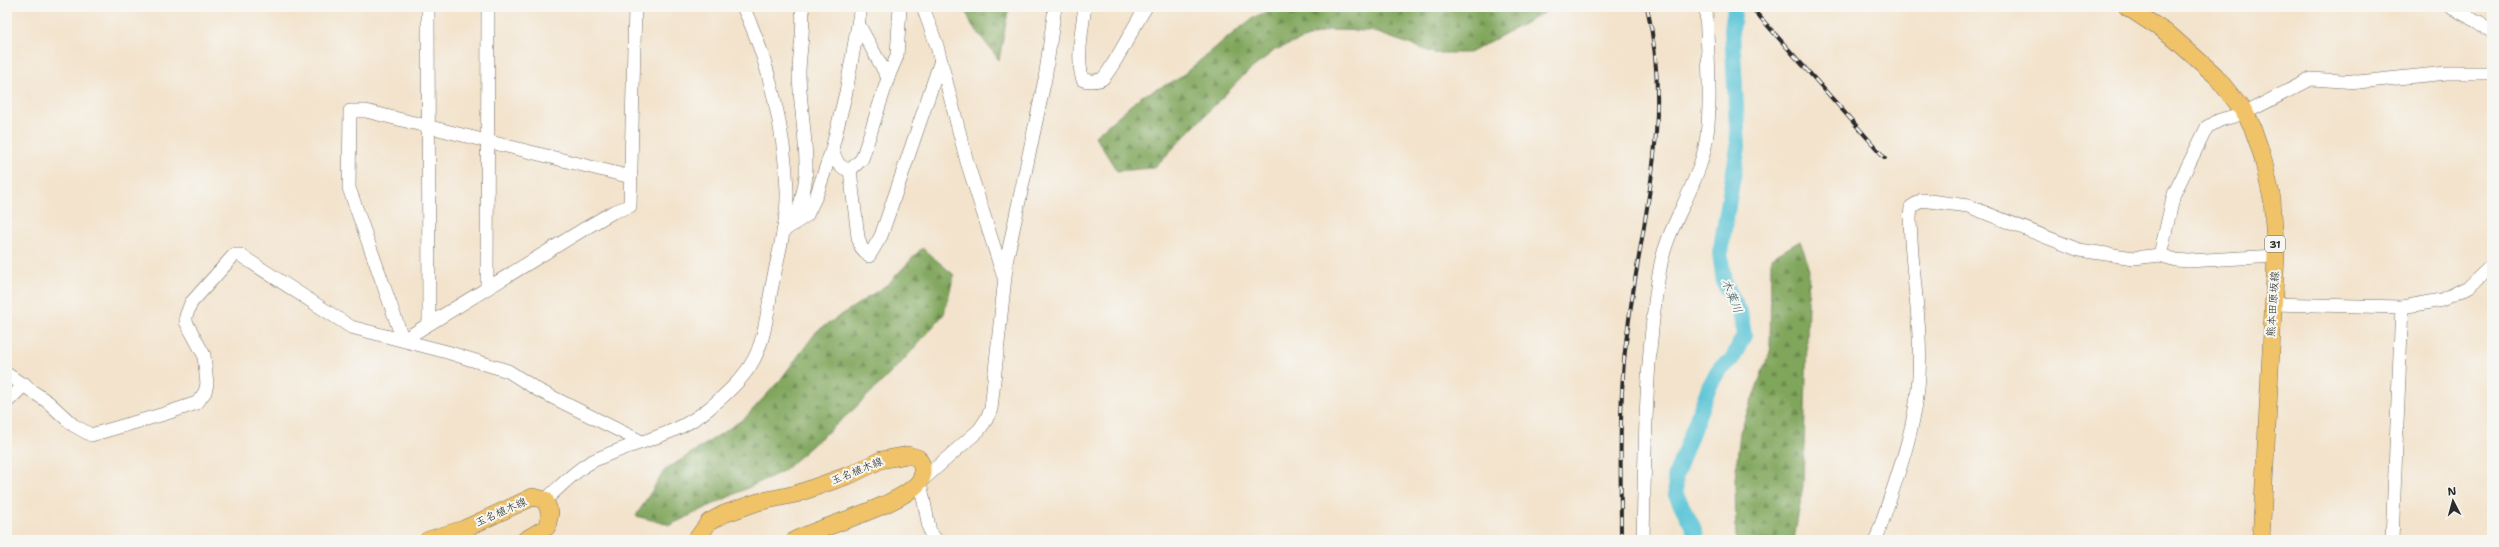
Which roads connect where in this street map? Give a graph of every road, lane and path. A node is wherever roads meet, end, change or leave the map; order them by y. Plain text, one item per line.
1 (428, 7) edge
2 (488, 7) edge
3 (635, 7) edge
4 (743, 7) edge
5 (802, 7) edge
6 (861, 7) edge
7 (900, 7) edge
8 (923, 7) edge
9 (1055, 7) edge
10 (1085, 7) edge
11 (1146, 7) edge
12 (1706, 7) edge
13 (2127, 7) edge
14 (2450, 7) edge
15 (859, 25) junction
16 (2492, 32) edge
17 (940, 63) junction
18 (2492, 73) edge
19 (888, 78) junction
20 (2245, 113) junction
21 (427, 128) junction
22 (487, 143) junction
23 (832, 149) junction
24 (850, 170) junction
25 (631, 177) junction
26 (795, 224) junction
27 (783, 231) junction
28 (2160, 255) junction
29 (2276, 256) junction
30 (2492, 265) edge
31 (1004, 279) junction
32 (487, 287) junction
33 (2272, 304) junction
34 (2402, 307) junction
35 (429, 323) junction
36 (403, 340) junction
37 (7, 374) edge
38 (25, 384) junction
39 (7, 402) edge
40 (642, 442) junction
41 (920, 482) junction
42 (545, 500) junction
43 (428, 540) edge
44 (525, 540) edge
45 (696, 540) edge
46 (795, 540) edge
47 (936, 540) edge
48 (1643, 540) edge
49 (1876, 540) edge
50 (2261, 540) edge
51 (2392, 540) edge

1 - 21 street
2 - 22 street
3 - 25 street
4 - 27 street
5 - 26 street
6 - 15 street
7 - 19 street
8 - 17 street
9 - 31 street
10 - 11 street
12 - 48 street
13 - 20 main road, 熊本田原坂線 / 31
14 - 16 street
15 - 19 street
15 - 23 street
17 - 24 street
17 - 31 street
18 - 20 street
19 - 24 street
20 - 28 street
20 - 29 main road, 熊本田原坂線 / 31
21 - 22 street
21 - 35 street
21 - 36 street
22 - 25 street
22 - 32 street
23 - 24 street
23 - 26 street
25 - 32 street
26 - 27 street
27 - 40 street
28 - 29 street
28 - 49 street
29 - 33 main road, 熊本田原坂線 / 31
30 - 34 street
31 - 41 street
32 - 35 street
33 - 34 street
33 - 50 main road, 熊本田原坂線 / 31
34 - 51 street
35 - 36 street
36 - 38 street
36 - 40 street
37 - 38 street
38 - 39 street
40 - 42 street
41 - 45 main road, 玉名植木線
41 - 46 main road
41 - 47 street
42 - 43 main road, 玉名植木線
42 - 44 main road

